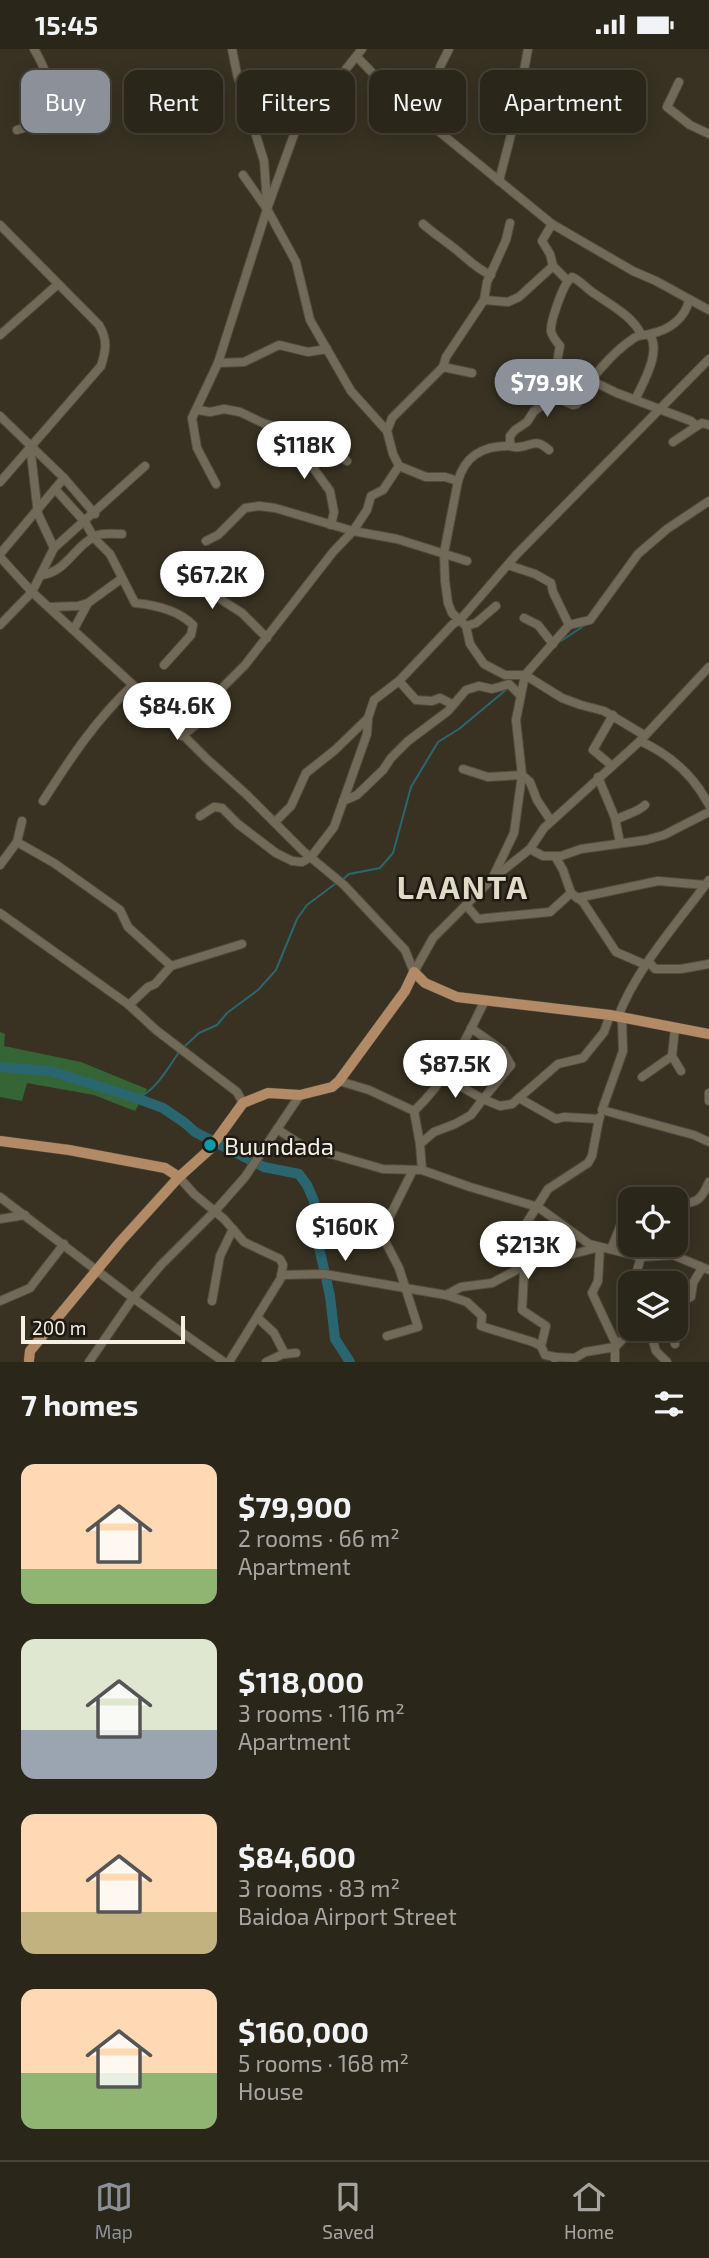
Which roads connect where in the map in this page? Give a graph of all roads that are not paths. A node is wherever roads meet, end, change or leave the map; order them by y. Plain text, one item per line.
1 (34, 49) edge
2 (232, 49) edge
3 (449, 49) edge
4 (528, 49) edge
5 (359, 53) edge
6 (440, 67) dead end
7 (680, 82) dead end
8 (17, 130) dead end
9 (709, 134) edge
10 (243, 175) dead end
11 (499, 181) junction
12 (267, 209) junction
13 (510, 223) dead end
14 (423, 224) dead end
15 (0, 225) edge
16 (552, 225) junction
17 (552, 267) junction
18 (491, 275) junction
19 (568, 281) junction
20 (57, 285) junction
21 (484, 300) junction
22 (689, 300) junction
23 (709, 310) edge
24 (645, 334) junction
25 (0, 335) edge
26 (327, 349) junction
27 (218, 363) junction
28 (707, 364) edge
29 (443, 367) junction
30 (472, 373) dead end
31 (590, 380) junction
32 (555, 397) junction
33 (636, 398) junction
34 (660, 408) junction
35 (198, 410) junction
36 (0, 416) edge
37 (709, 425) edge
38 (697, 426) junction
39 (387, 431) junction
40 (307, 436) junction
41 (673, 442) dead end
42 (30, 445) junction
43 (510, 445) junction
44 (549, 450) dead end
45 (347, 461) dead end
46 (145, 466) dead end
47 (399, 466) junction
48 (64, 478) junction
49 (458, 481) junction
50 (0, 482) edge
51 (216, 484) dead end
52 (55, 489) junction
53 (709, 501) edge
54 (38, 509) junction
55 (95, 514) junction
56 (85, 522) junction
57 (331, 524) junction
58 (354, 531) junction
59 (121, 534) dead end
60 (94, 538) junction
61 (206, 541) dead end
62 (54, 548) junction
63 (444, 552) junction
64 (0, 556) edge
65 (182, 560) dead end
66 (467, 561) dead end
67 (508, 565) junction
68 (42, 575) junction
69 (121, 579) junction
70 (33, 592) junction
71 (88, 603) junction
72 (496, 606) dead end
73 (49, 607) junction
74 (524, 618) dead end
75 (463, 623) junction
76 (0, 625) edge
77 (569, 625) junction
78 (74, 629) junction
79 (267, 638) junction
80 (553, 644) junction
81 (164, 665) dead end
82 (709, 667) edge
83 (702, 674) junction
84 (505, 675) junction
85 (525, 675) junction
86 (399, 681) junction
87 (709, 682) edge
88 (509, 684) junction
89 (133, 685) junction
90 (520, 695) junction
91 (452, 704) junction
92 (613, 715) junction
93 (368, 718) junction
94 (192, 729) junction
95 (182, 736) junction
96 (642, 738) junction
97 (197, 750) junction
98 (611, 765) junction
99 (463, 769) dead end
100 (522, 775) junction
101 (598, 777) junction
102 (43, 801) dead end
103 (343, 801) junction
104 (709, 805) edge
105 (645, 806) dead end
106 (709, 811) edge
107 (200, 815) dead end
108 (616, 820) junction
109 (22, 821) dead end
110 (551, 821) junction
111 (275, 822) junction
112 (17, 842) junction
113 (620, 843) junction
114 (530, 849) junction
115 (311, 856) junction
116 (555, 856) junction
117 (0, 865) edge
118 (492, 879) junction
119 (707, 883) edge
120 (574, 895) junction
121 (466, 905) junction
122 (0, 913) edge
123 (242, 944) dead end
124 (648, 964) junction
125 (709, 964) edge
126 (171, 966) junction
127 (414, 972) junction
128 (485, 1000) junction
129 (129, 1005) junction
130 (614, 1016) junction
131 (471, 1028) junction
132 (675, 1028) junction
133 (709, 1034) edge
134 (672, 1056) junction
135 (681, 1071) dead end
136 (442, 1076) junction
137 (642, 1077) dead end
138 (340, 1081) junction
139 (709, 1093) edge
140 (300, 1095) junction
141 (519, 1098) junction
142 (483, 1100) junction
143 (709, 1101) edge
144 (243, 1103) junction
145 (602, 1110) junction
146 (414, 1111) junction
147 (599, 1119) junction
148 (277, 1129) junction
149 (0, 1142) edge
150 (709, 1142) edge
151 (421, 1144) junction
152 (417, 1170) junction
153 (179, 1177) junction
154 (709, 1182) edge
155 (0, 1197) edge
156 (688, 1204) edge
157 (538, 1207) junction
158 (215, 1211) junction
159 (25, 1215) junction
160 (0, 1219) edge
161 (233, 1229) junction
162 (618, 1232) edge
163 (64, 1244) junction
164 (600, 1247) junction
165 (611, 1249) junction
166 (618, 1251) edge
167 (641, 1257) edge
168 (678, 1257) edge
169 (522, 1267) junction
170 (97, 1268) junction
171 (707, 1268) edge
172 (637, 1271) edge
173 (281, 1275) junction
174 (406, 1289) junction
175 (446, 1295) junction
176 (133, 1298) junction
177 (688, 1298) edge
178 (0, 1301) edge
179 (212, 1301) dead end
180 (258, 1318) junction
181 (387, 1336) dead end
182 (621, 1341) edge
183 (653, 1341) edge
184 (674, 1341) edge
185 (675, 1344) dead end
186 (616, 1346) junction
187 (296, 1353) dead end
188 (285, 1354) junction
189 (542, 1354) edge
190 (555, 1359) edge
191 (28, 1361) edge
192 (89, 1362) edge
193 (224, 1362) edge
194 (229, 1362) edge
195 (266, 1362) edge
196 (615, 1362) edge
197 (667, 1362) edge

1 - 8 street
2 - 12 street
3 - 6 street
4 - 11 street
5 - 11 street
5 - 12 street
7 - 9 street
10 - 12 street
11 - 16 street
12 - 26 street
12 - 27 street
13 - 18 street
14 - 18 street
15 - 20 street
16 - 17 street
16 - 22 street
17 - 19 street
17 - 21 street
18 - 21 street
19 - 24 street
19 - 32 street
20 - 25 street
20 - 42 street
21 - 29 street
22 - 23 street
22 - 24 street
24 - 31 street
24 - 33 street
26 - 27 street
26 - 39 street
27 - 35 street
28 - 34 street
29 - 30 street
29 - 39 street
31 - 32 street
31 - 33 street
32 - 43 street
33 - 34 street
34 - 38 street
34 - 67 street
35 - 40 street
35 - 51 street
36 - 42 street
37 - 38 street
38 - 41 street
39 - 47 street
40 - 45 street
40 - 57 street
42 - 48 street
42 - 50 street
42 - 54 street
43 - 44 street
43 - 49 street
46 - 55 street
47 - 49 street
47 - 58 street
48 - 52 street
48 - 55 street
49 - 63 street
52 - 54 street
52 - 56 street
53 - 77 street
54 - 62 street
54 - 64 street
55 - 56 street
56 - 60 street
56 - 62 street
57 - 58 street
57 - 61 street
58 - 63 street
58 - 79 street
59 - 60 street
60 - 68 street
60 - 69 street
62 - 68 street
63 - 66 street
63 - 75 street
64 - 70 street
65 - 79 street
67 - 75 street
67 - 77 street
68 - 70 street
69 - 71 street
69 - 81 street
70 - 73 street
70 - 76 street
71 - 73 street
71 - 78 street
72 - 75 street
73 - 78 street
74 - 80 street
75 - 84 street
75 - 86 street
77 - 80 street
78 - 89 street
79 - 94 street
80 - 85 street
82 - 83 street
83 - 87 street
83 - 96 street
84 - 85 street
84 - 88 street
85 - 90 street
85 - 92 street
86 - 91 street
86 - 93 street
88 - 90 street
88 - 91 street
89 - 95 street
89 - 102 street
90 - 100 street
91 - 103 street
92 - 96 street
92 - 98 street
93 - 103 street
93 - 111 street
94 - 95 street
94 - 97 street
95 - 97 street
96 - 98 street
96 - 104 street
97 - 111 street
98 - 101 street
99 - 100 street
100 - 110 street
100 - 118 street
101 - 108 street
101 - 110 street
103 - 115 street
105 - 108 street
106 - 113 street
107 - 115 street
108 - 113 street
109 - 112 street
110 - 114 street
111 - 115 street
112 - 117 street
112 - 126 street
113 - 116 street
114 - 116 street
114 - 118 street
115 - 127 street
116 - 120 street
118 - 121 street
119 - 120 street
119 - 124 street
120 - 121 street
120 - 124 street
121 - 127 street
122 - 129 street
123 - 126 street
124 - 125 street
124 - 130 street
126 - 129 street
127 - 128 main road
127 - 138 main road
128 - 130 main road
128 - 131 street
129 - 144 street
130 - 132 main road
130 - 141 street
130 - 145 street
131 - 136 street
131 - 142 street
132 - 133 main road
132 - 134 street
134 - 135 street
134 - 137 street
136 - 142 street
136 - 146 street
138 - 140 main road
138 - 146 street
139 - 143 street
140 - 144 main road
140 - 148 street
141 - 142 street
141 - 147 street
142 - 151 street
144 - 153 main road
145 - 147 street
145 - 150 street
146 - 151 street
147 - 157 street
148 - 152 street
148 - 158 street
149 - 153 main road
151 - 152 street
152 - 157 street
152 - 174 street
153 - 158 street
153 - 170 main road
154 - 156 street
155 - 159 street
157 - 164 street
157 - 169 street
158 - 161 street
158 - 176 street
159 - 160 street
159 - 163 street
161 - 173 street
161 - 179 street
162 - 165 street
163 - 170 street
163 - 178 street
164 - 165 street
164 - 169 street
164 - 186 street
165 - 166 street
167 - 172 street
168 - 171 street
169 - 175 street
169 - 189 street
170 - 176 street
170 - 191 main road
171 - 177 street
173 - 174 street
173 - 180 street
174 - 175 street
174 - 181 street
175 - 189 street
176 - 192 street
176 - 193 street
180 - 188 street
180 - 194 street
182 - 186 street
183 - 197 street
184 - 185 street
186 - 190 street
186 - 196 street
187 - 188 street
188 - 195 street
189 - 190 street

